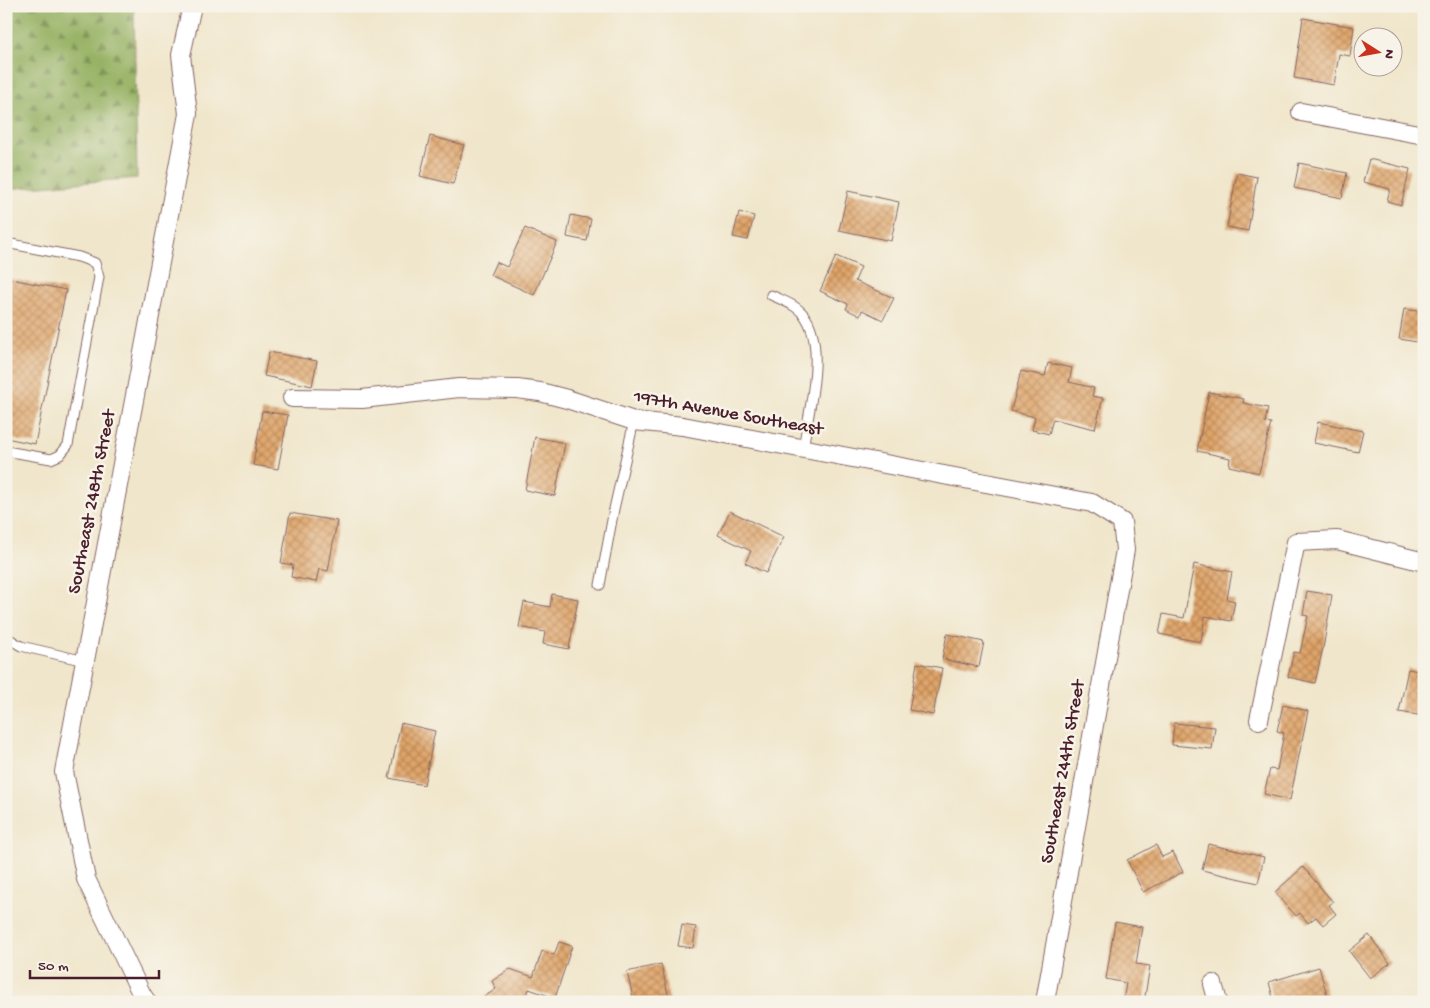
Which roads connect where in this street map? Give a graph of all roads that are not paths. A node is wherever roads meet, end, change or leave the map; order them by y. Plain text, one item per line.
1 (192, 6) edge
2 (1301, 112) dead end
3 (1424, 135) edge
4 (6, 243) edge
5 (771, 295) dead end
6 (292, 398) dead end
7 (634, 421) junction
8 (803, 449) junction
9 (6, 450) edge
10 (1125, 550) joint
11 (1424, 562) edge
12 (600, 585) dead end
13 (6, 637) edge
14 (85, 661) junction
15 (1259, 720) dead end
16 (1213, 984) dead end
17 (145, 999) edge
18 (1045, 1002) edge
19 (1218, 1002) edge

1 - 14 street, Southeast 248th Street
2 - 3 street
4 - 9 lane
5 - 8 lane
6 - 7 street, 197th Avenue Southeast
7 - 8 street, 197th Avenue Southeast
7 - 12 lane
8 - 10 street, 197th Avenue Southeast
10 - 18 street, Southeast 244th Street
11 - 15 street
13 - 14 lane
14 - 17 street, Southeast 248th Street
16 - 19 street

